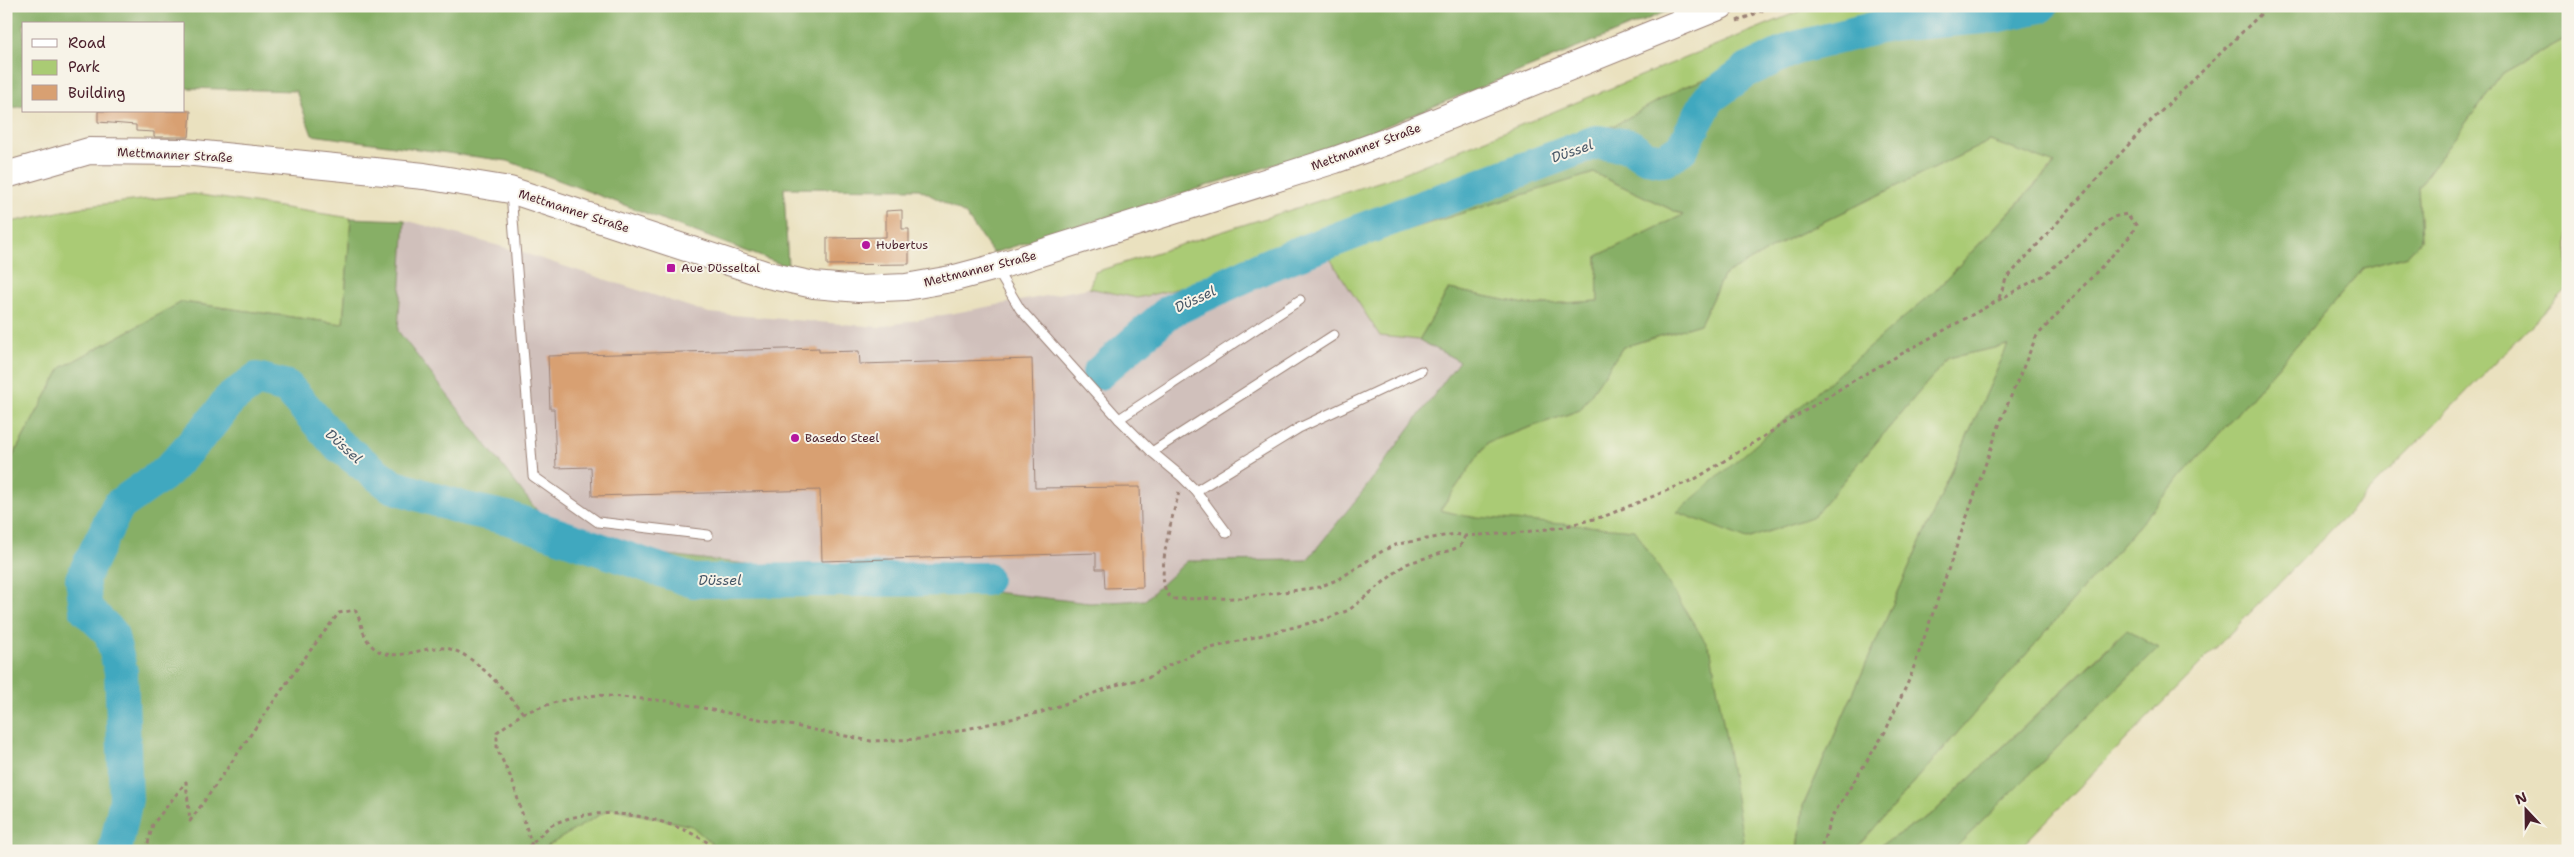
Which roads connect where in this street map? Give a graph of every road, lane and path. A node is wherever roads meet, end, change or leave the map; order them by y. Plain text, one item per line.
1 (1774, 6) edge
2 (2269, 6) edge
3 (1724, 16) edge
4 (6, 175) edge
5 (510, 190) junction
6 (996, 267) junction
7 (1998, 298) junction
8 (1300, 300) dead end
9 (1334, 334) dead end
10 (1421, 371) dead end
11 (1119, 419) junction
12 (1152, 452) junction
13 (1182, 477) junction
14 (1196, 491) junction
15 (1227, 533) dead end
16 (708, 535) dead end
17 (1466, 536) junction
18 (523, 713) junction
19 (532, 846) junction
20 (146, 851) edge
21 (520, 851) edge
22 (719, 851) edge
23 (1820, 851) edge

1 - 3 path
2 - 7 path
3 - 6 main road, Mettmanner Straße
4 - 5 main road, Mettmanner Straße
5 - 6 main road, Mettmanner Straße
5 - 16 lane
6 - 11 lane
7 - 17 path
7 - 23 path
8 - 11 lane
9 - 12 lane
10 - 14 lane
11 - 12 lane
12 - 13 lane
13 - 14 lane
13 - 17 path
14 - 15 lane
17 - 18 path
18 - 19 path
18 - 20 path
19 - 21 path
19 - 22 path

